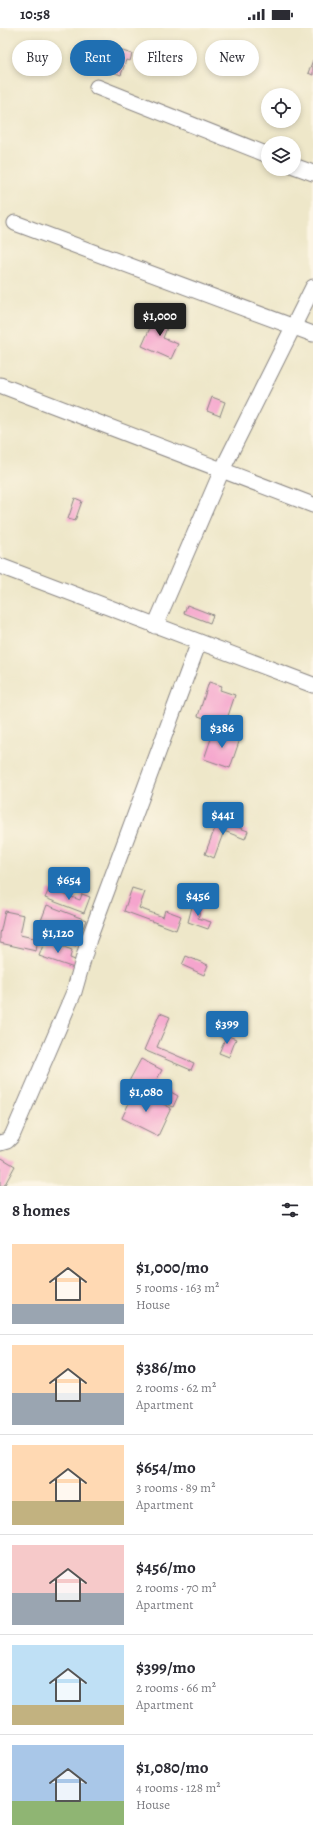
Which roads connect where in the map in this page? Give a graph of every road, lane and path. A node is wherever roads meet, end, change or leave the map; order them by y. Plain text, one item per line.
1 (97, 87) dead end
2 (261, 152) edge
3 (301, 169) edge
4 (313, 173) edge
5 (15, 223) dead end
6 (313, 287) edge
7 (294, 327) junction
8 (313, 334) edge
9 (0, 385) edge
10 (222, 470) junction
11 (313, 506) edge
12 (0, 566) edge
13 (155, 626) junction
14 (199, 642) junction
15 (313, 685) edge
16 (0, 1143) edge

1 - 2 street
3 - 4 street
5 - 7 street
6 - 7 street
7 - 8 street
7 - 10 street
9 - 10 street
10 - 11 street
10 - 13 street
12 - 13 street
13 - 14 street
14 - 15 street
14 - 16 street

